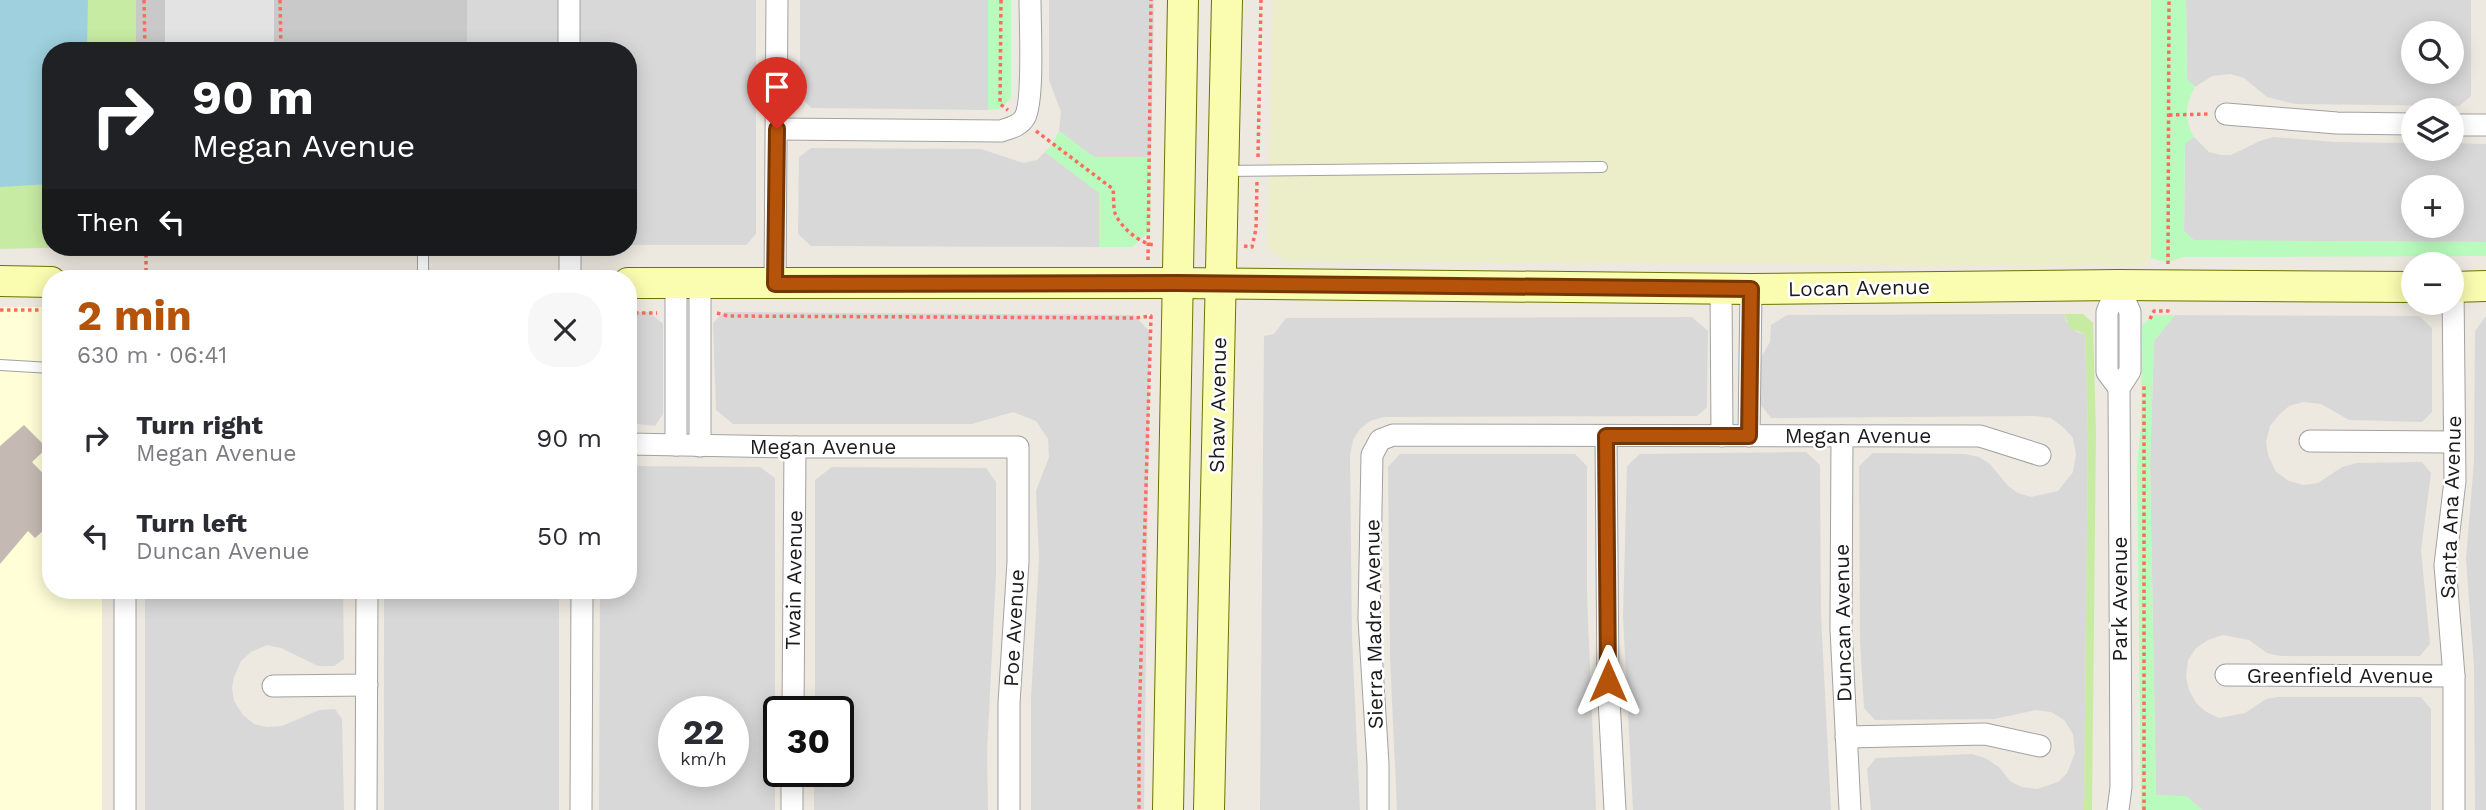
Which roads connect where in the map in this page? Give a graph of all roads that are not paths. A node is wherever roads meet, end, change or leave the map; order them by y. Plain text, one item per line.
1 (569, 0) edge
2 (777, 0) edge
3 (1030, 0) edge
4 (1183, 0) edge
5 (1227, 0) edge
6 (569, 42) edge
7 (2226, 114) road end
8 (2401, 124) edge
9 (2464, 125) edge
10 (2486, 125) edge
11 (777, 129) junction
12 (1602, 167) dead end
13 (1224, 171) junction
14 (0, 281) edge
15 (42, 282) edge
16 (637, 283) edge
17 (688, 283) junction
18 (1178, 283) junction
19 (775, 284) junction
20 (1221, 284) junction
21 (2118, 285) junction
22 (2486, 286) edge
23 (2464, 287) edge
24 (1721, 288) junction
25 (2401, 288) edge
26 (1751, 289) junction
27 (2453, 315) edge
28 (1736, 349) junction
29 (0, 365) edge
30 (42, 367) edge
31 (1606, 436) junction
32 (1722, 436) junction
33 (1749, 436) junction
34 (1842, 436) junction
35 (1380, 440) joint
36 (2310, 441) dead end
37 (2454, 442) junction
38 (637, 444) edge
39 (676, 445) junction
40 (699, 446) junction
41 (1017, 446) joint
42 (795, 447) junction
43 (2040, 455) dead end
44 (125, 599) edge
45 (367, 599) edge
46 (582, 599) edge
47 (2226, 675) dead end
48 (2454, 677) junction
49 (274, 685) dead end
50 (367, 685) junction
51 (793, 696) edge
52 (1846, 737) junction
53 (2040, 746) dead end
54 (792, 787) edge
55 (125, 810) edge
56 (366, 810) edge
57 (581, 810) edge
58 (792, 810) edge
59 (1009, 810) edge
60 (1168, 810) edge
61 (1209, 810) edge
62 (1378, 810) edge
63 (1615, 810) edge
64 (1850, 810) edge
65 (2118, 810) edge
66 (2454, 810) edge

1 - 6 street
2 - 11 street
3 - 11 street
4 - 18 street, Shaw Avenue
5 - 13 street, Shaw Avenue
7 - 8 street
9 - 10 street
11 - 19 street
12 - 13 lane
13 - 20 street, Shaw Avenue
14 - 15 street
16 - 17 street, Locan Avenue
17 - 19 street, Locan Avenue
17 - 39 street
17 - 40 street
18 - 19 street, Locan Avenue
18 - 20 street, Locan Avenue
18 - 60 street, Shaw Avenue
20 - 24 street, Locan Avenue
20 - 61 street, Shaw Avenue
21 - 25 street, Locan Avenue
21 - 26 street, Locan Avenue
21 - 65 street, Park Avenue
22 - 23 street
24 - 26 street, Locan Avenue
24 - 28 street
26 - 28 street
27 - 37 street, Santa Ana Avenue
28 - 32 street
28 - 33 street
29 - 30 lane
31 - 32 street, Megan Avenue
31 - 35 street, Megan Avenue
31 - 63 street
32 - 33 street, Megan Avenue
33 - 34 street, Megan Avenue
34 - 43 street, Megan Avenue
34 - 52 street, Duncan Avenue
35 - 62 street, Sierra Madre Avenue
36 - 37 street
37 - 48 street, Santa Ana Avenue
38 - 39 street, Megan Avenue
39 - 40 street, Megan Avenue
40 - 42 street, Megan Avenue
41 - 42 street, Megan Avenue
41 - 59 street, Poe Avenue
42 - 51 street, Twain Avenue
44 - 55 street
45 - 50 street
46 - 57 street
47 - 48 street, Greenfield Avenue
48 - 66 street, Santa Ana Avenue
49 - 50 street
50 - 56 street
52 - 53 street
52 - 64 street, Duncan Avenue
54 - 58 street

